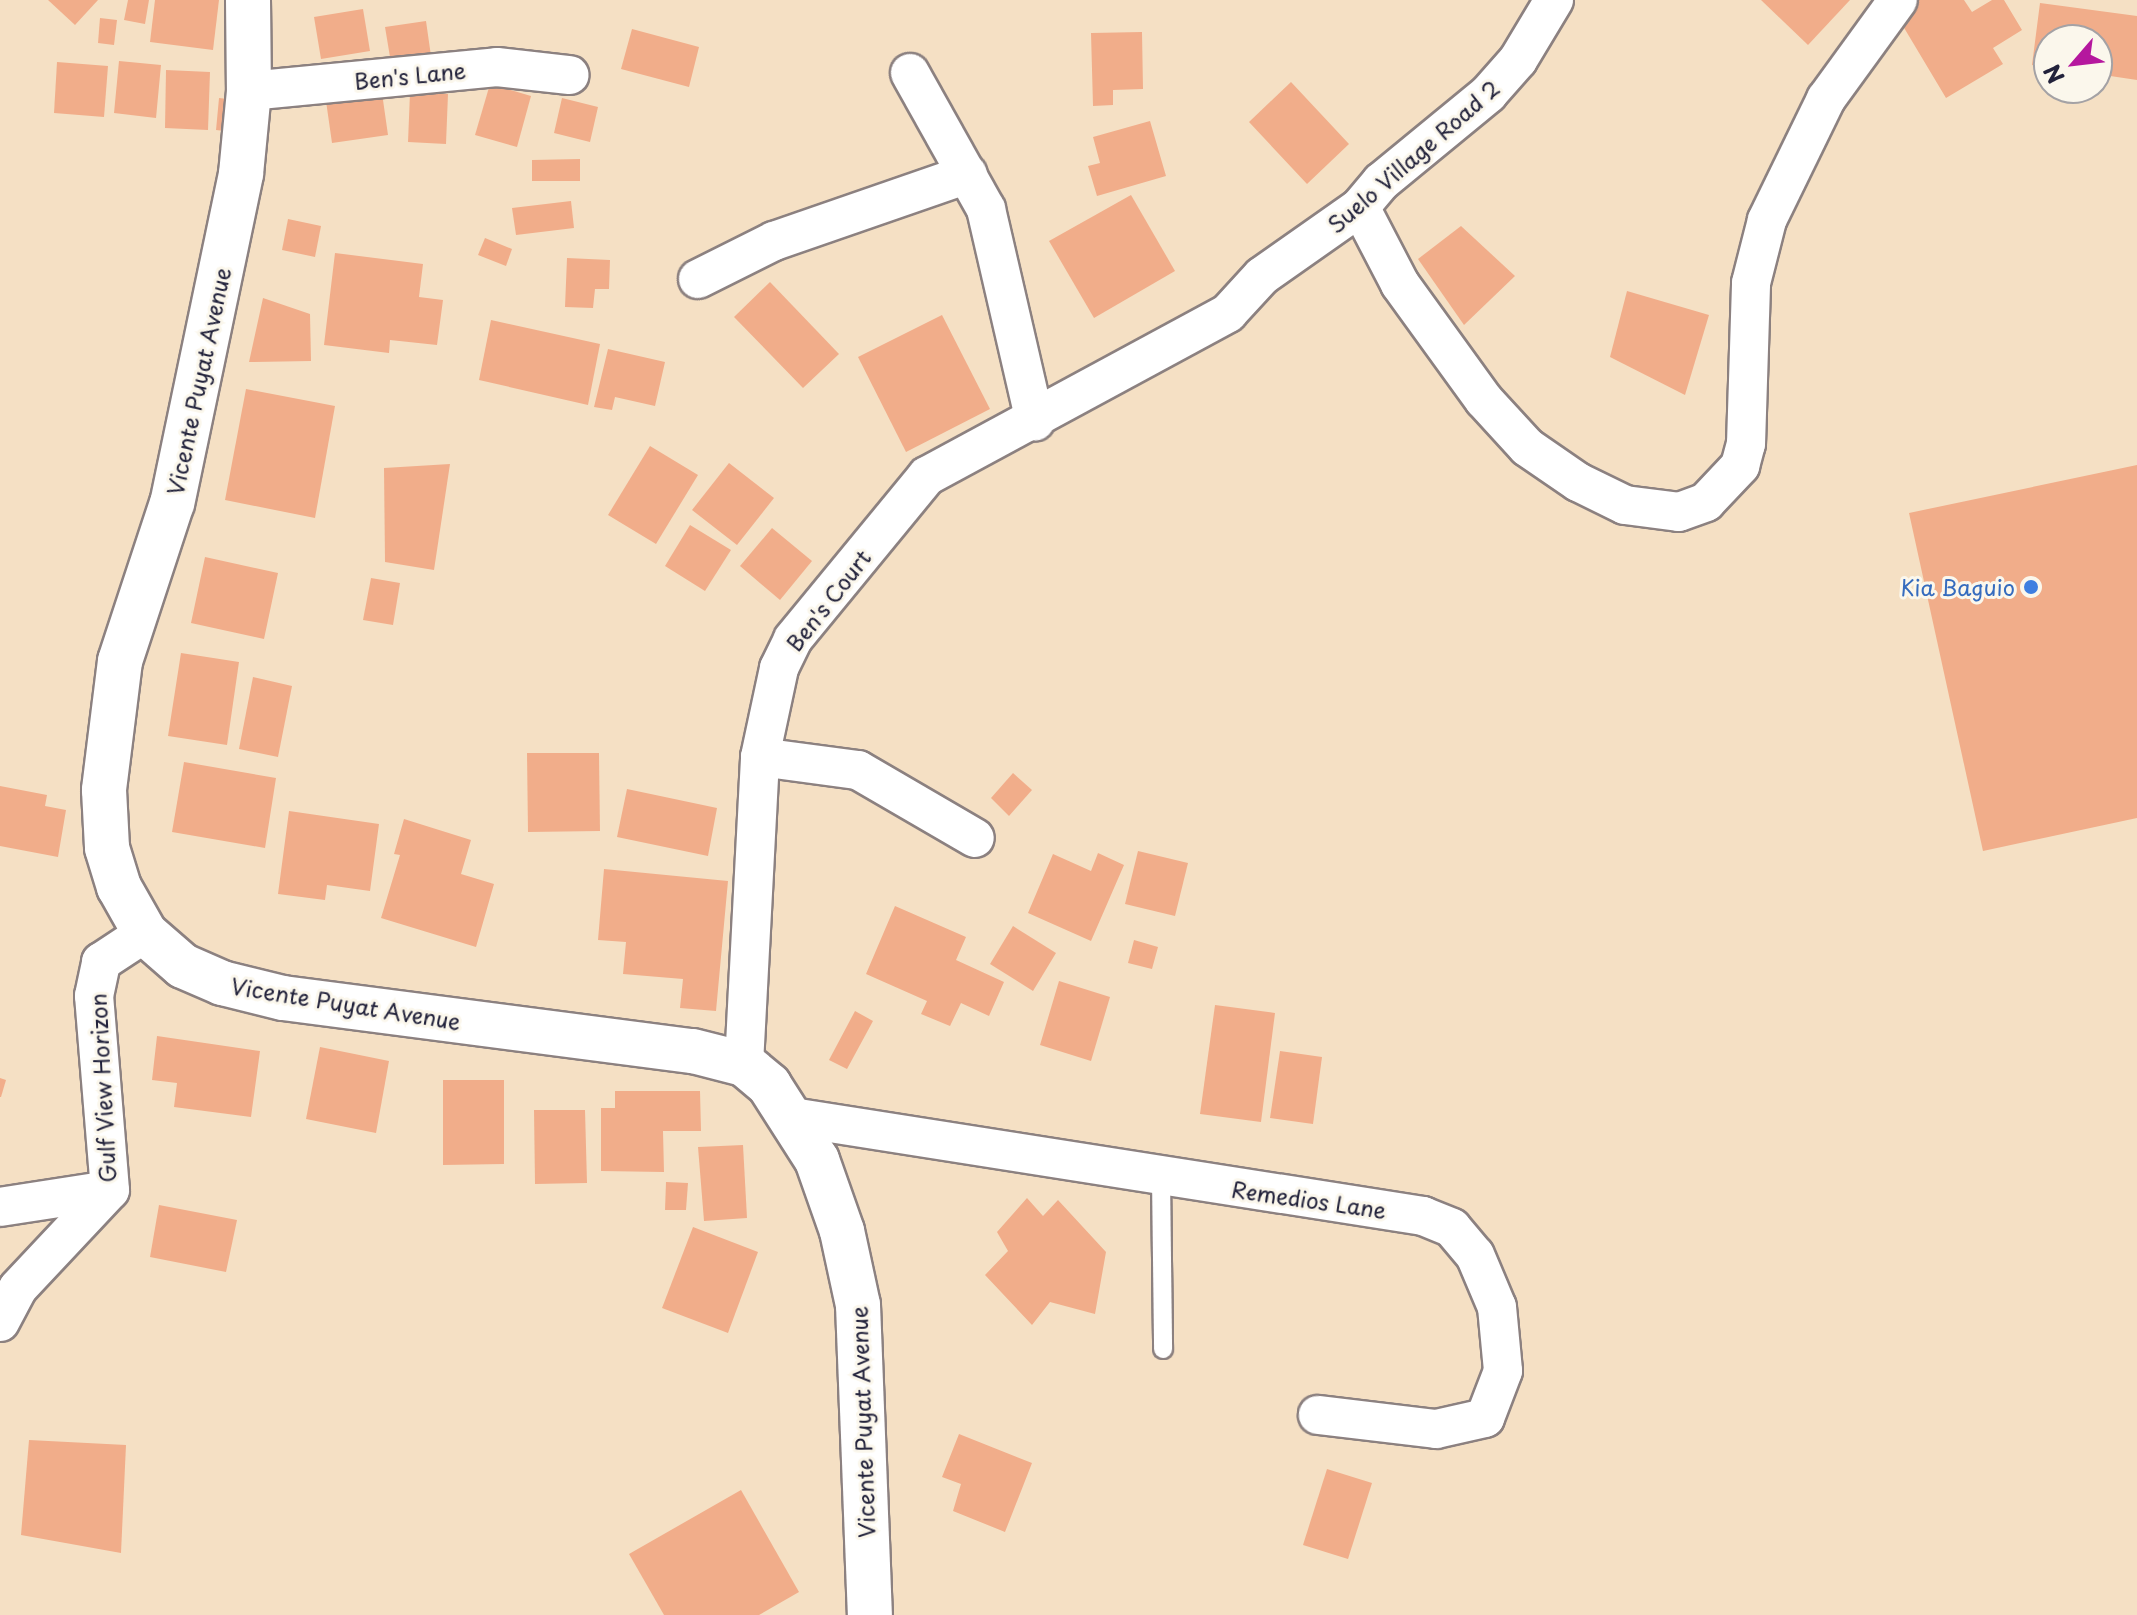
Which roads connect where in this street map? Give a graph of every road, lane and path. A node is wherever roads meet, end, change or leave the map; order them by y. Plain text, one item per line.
1 (248, 0) edge
2 (1554, 0) edge
3 (1898, 0) edge
4 (910, 73) dead end
5 (570, 75) dead end
6 (249, 91) junction
7 (968, 174) junction
8 (1360, 207) junction
9 (698, 279) dead end
10 (1171, 346) joint
11 (1035, 421) junction
12 (760, 757) junction
13 (975, 838) dead end
14 (145, 933) junction
15 (744, 1064) junction
16 (792, 1117) junction
17 (1161, 1177) junction
18 (110, 1190) junction
19 (0, 1207) edge
20 (0, 1322) edge
21 (1163, 1349) dead end
22 (1318, 1415) dead end
23 (870, 1615) edge

1 - 6 main road, Vicente Puyat Avenue
2 - 8 street, Suelo Village Road 2
3 - 8 street
4 - 7 street
5 - 6 street, Ben's Lane
6 - 14 main road, Vicente Puyat Avenue
7 - 9 street
7 - 11 street
8 - 10 street, Suelo Village Road 2
10 - 11 street, Ben's Court
11 - 12 street, Ben's Court
12 - 13 street
12 - 15 street, Ben's Court
14 - 15 main road, Vicente Puyat Avenue
14 - 18 street, Gulf View Horizon
15 - 16 main road, Vicente Puyat Avenue
16 - 17 street, Remedios Lane
16 - 23 main road, Vicente Puyat Avenue
17 - 21 lane
17 - 22 street, Remedios Lane
18 - 19 street
18 - 20 street, Gulf View Horizon

